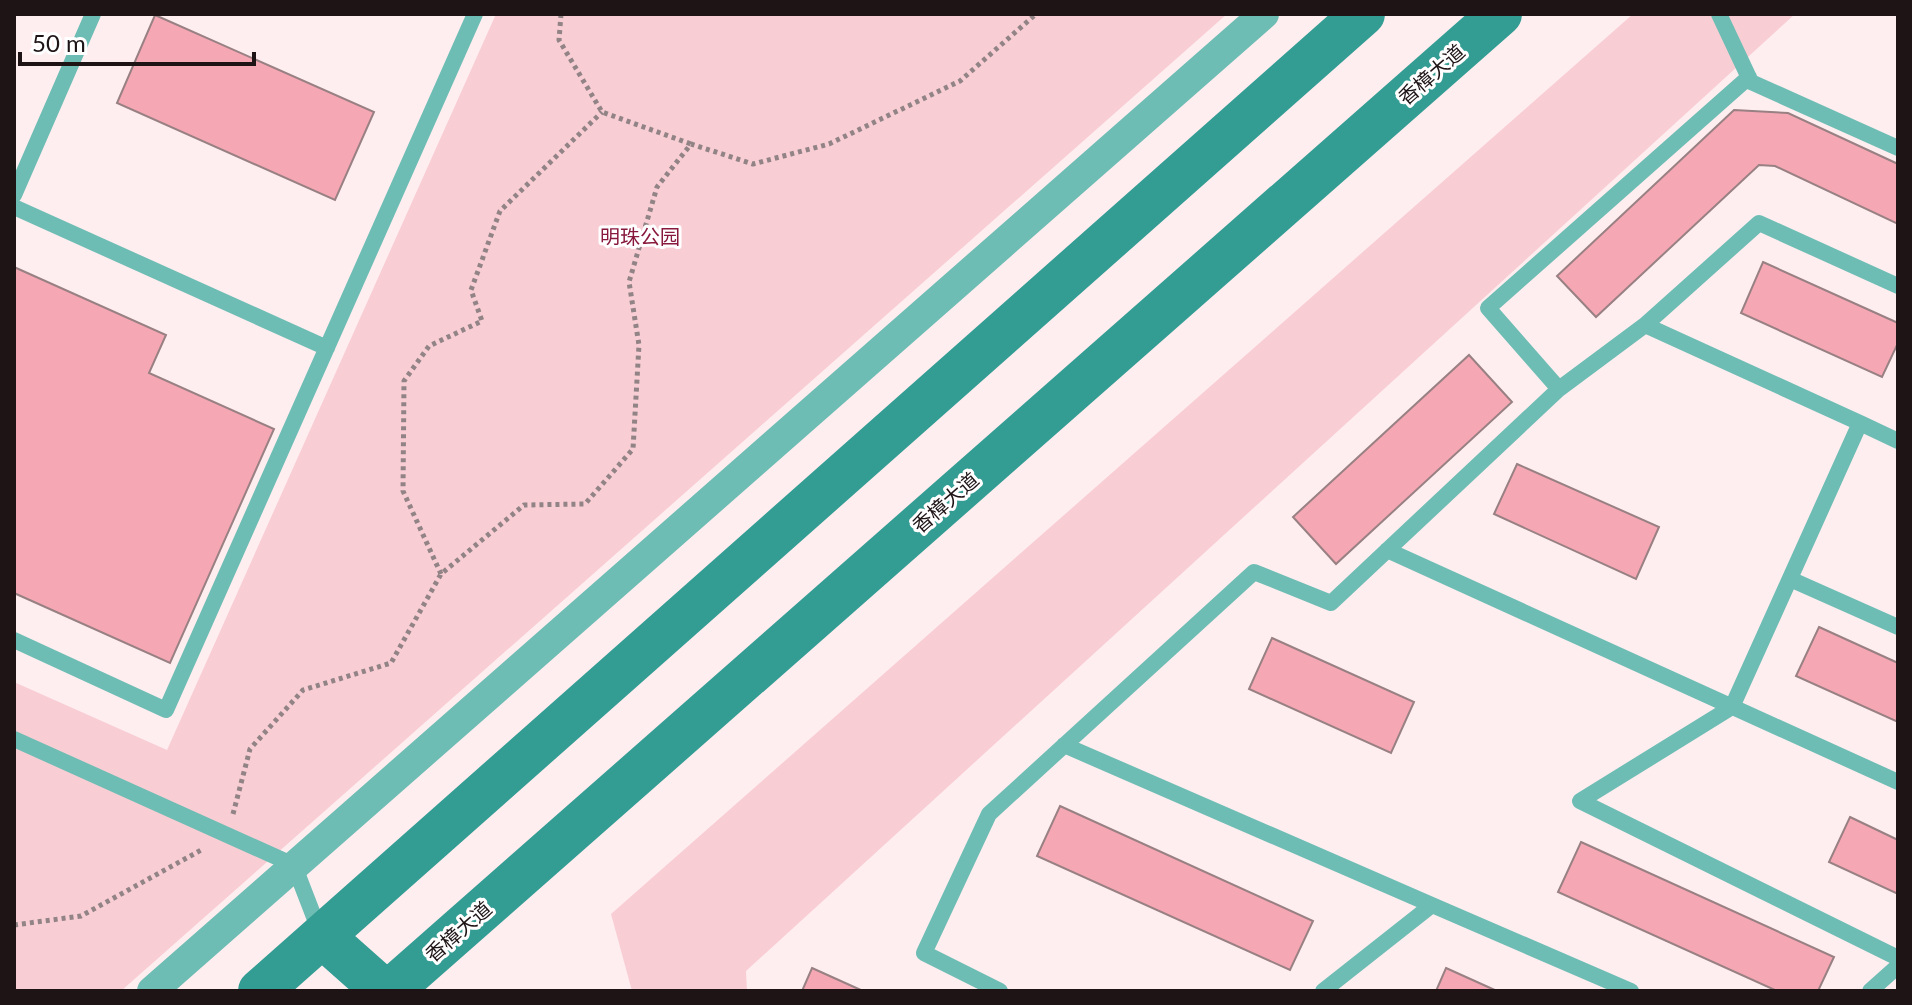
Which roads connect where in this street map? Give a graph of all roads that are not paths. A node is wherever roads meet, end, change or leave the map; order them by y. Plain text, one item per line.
1 (93, 14) edge
2 (475, 14) edge
3 (1264, 14) edge
4 (1363, 14) edge
5 (1500, 14) edge
6 (1719, 14) edge
7 (1749, 77) junction
8 (1898, 148) edge
9 (14, 195) edge
10 (14, 207) edge
11 (1898, 286) edge
12 (1645, 325) junction
13 (327, 348) junction
14 (1559, 389) junction
15 (1860, 423) junction
16 (1898, 441) edge
17 (1387, 550) junction
18 (1790, 579) junction
19 (1898, 627) edge
20 (14, 640) edge
21 (1732, 707) junction
22 (14, 739) edge
23 (1064, 745) junction
24 (1898, 782) edge
25 (294, 865) junction
26 (1432, 905) junction
27 (322, 936) junction
28 (1898, 958) edge
29 (1898, 966) edge
30 (152, 991) edge
31 (260, 991) edge
32 (387, 991) edge
33 (1000, 991) edge
34 (1323, 991) edge
35 (1631, 991) edge
36 (1870, 991) edge

1 - 9 lane
2 - 13 lane
3 - 25 street
4 - 27 main road
5 - 32 main road, 香樟大道
6 - 7 lane
7 - 8 lane
7 - 14 lane
10 - 13 lane
11 - 12 lane
12 - 14 lane
12 - 15 lane
13 - 20 lane
14 - 17 lane
15 - 16 lane
15 - 18 lane
17 - 21 lane
17 - 23 lane
18 - 19 lane
18 - 21 lane
21 - 24 lane
21 - 28 lane
22 - 25 lane
23 - 26 lane
23 - 33 lane
25 - 27 lane
25 - 30 street
26 - 34 lane
26 - 35 lane
27 - 31 main road
27 - 32 main road
29 - 36 lane

